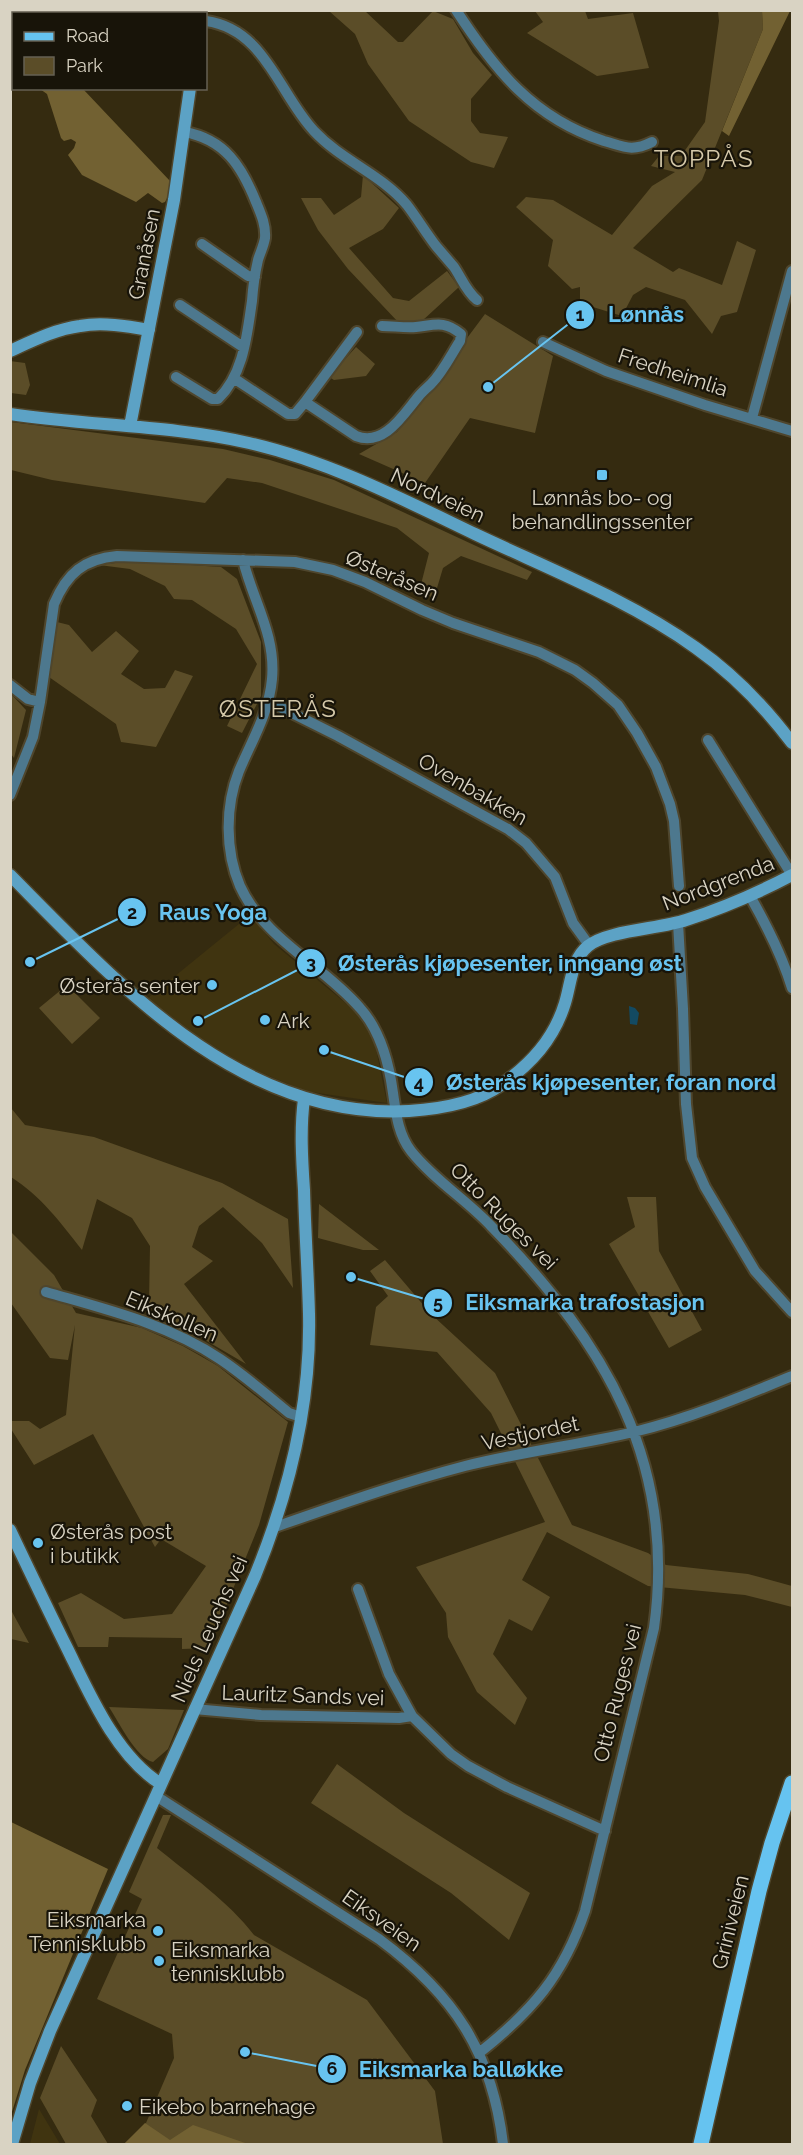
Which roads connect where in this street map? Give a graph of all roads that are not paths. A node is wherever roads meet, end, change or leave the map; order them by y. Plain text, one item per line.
1 (456, 10) edge
2 (207, 21) edge
3 (189, 90) edge
4 (184, 132) junction
5 (652, 142) dead end
6 (202, 244) dead end
7 (792, 271) edge
8 (255, 277) junction
9 (477, 300) dead end
10 (180, 305) dead end
11 (788, 305) edge
12 (382, 326) dead end
13 (149, 330) junction
14 (357, 332) dead end
15 (543, 342) dead end
16 (243, 347) junction
17 (10, 351) edge
18 (176, 377) dead end
19 (235, 379) junction
20 (305, 402) junction
21 (10, 414) edge
22 (752, 418) junction
23 (130, 426) junction
24 (792, 431) edge
25 (243, 560) junction
26 (10, 685) edge
27 (40, 702) junction
28 (270, 702) junction
29 (708, 740) dead end
30 (792, 743) edge
31 (10, 795) edge
32 (10, 875) edge
33 (792, 875) edge
34 (679, 886) dead end
35 (750, 897) junction
36 (678, 922) junction
37 (589, 945) junction
38 (792, 988) edge
39 (304, 1099) junction
40 (395, 1111) junction
41 (46, 1292) dead end
42 (792, 1312) edge
43 (792, 1376) edge
44 (301, 1417) junction
45 (635, 1432) junction
46 (275, 1527) junction
47 (10, 1530) edge
48 (358, 1588) dead end
49 (194, 1709) junction
50 (412, 1716) junction
51 (792, 1783) edge
52 (161, 1784) junction
53 (156, 1796) junction
54 (605, 1831) junction
55 (479, 2053) junction
56 (716, 2074) junction
57 (12, 2145) edge
58 (502, 2145) edge
59 (690, 2145) edge
60 (701, 2145) edge

1 - 5 street
2 - 9 street
3 - 4 street, Granåsen
4 - 8 street
4 - 13 street, Granåsen
6 - 8 street
7 - 11 street
8 - 16 street
10 - 16 street
11 - 22 street
12 - 20 street
13 - 17 street
13 - 23 street, Granåsen
14 - 20 street
15 - 22 street, Fredheimlia
16 - 19 street
18 - 19 street
19 - 20 street
21 - 23 street, Nordveien
22 - 24 street, Fredheimlia
23 - 30 street, Nordveien
25 - 27 street, Østeråsen
25 - 28 street, Otto Ruges vei
25 - 34 street, Østeråsen
26 - 27 street
27 - 31 street, Østeråsen
28 - 37 street, Ovenbakken
28 - 40 street, Otto Ruges vei
29 - 33 street
32 - 39 street
33 - 35 street, Nordgrenda
35 - 36 street, Nordgrenda
35 - 38 street
36 - 37 street, Nordgrenda
36 - 42 street
37 - 40 street
39 - 40 street
39 - 44 street, Niels Leuchs vei
40 - 45 street, Otto Ruges vei
41 - 44 street, Eikskollen
43 - 45 street, Vestjordet
44 - 46 street, Niels Leuchs vei
45 - 46 street, Vestjordet
45 - 54 street, Otto Ruges vei
46 - 49 street, Niels Leuchs vei
47 - 52 street
48 - 50 street, Lauritz Sands vei
49 - 50 street, Lauritz Sands vei
49 - 52 street, Niels Leuchs vei
50 - 54 street, Lauritz Sands vei
51 - 56 main road, Griniveien
52 - 53 street, Niels Leuchs vei
53 - 55 street, Eiksveien
53 - 57 street, Niels Leuchs vei
54 - 55 street, Otto Ruges vei
55 - 58 street, Eiksveien
56 - 59 main road, Griniveien
56 - 60 main road, Griniveien

